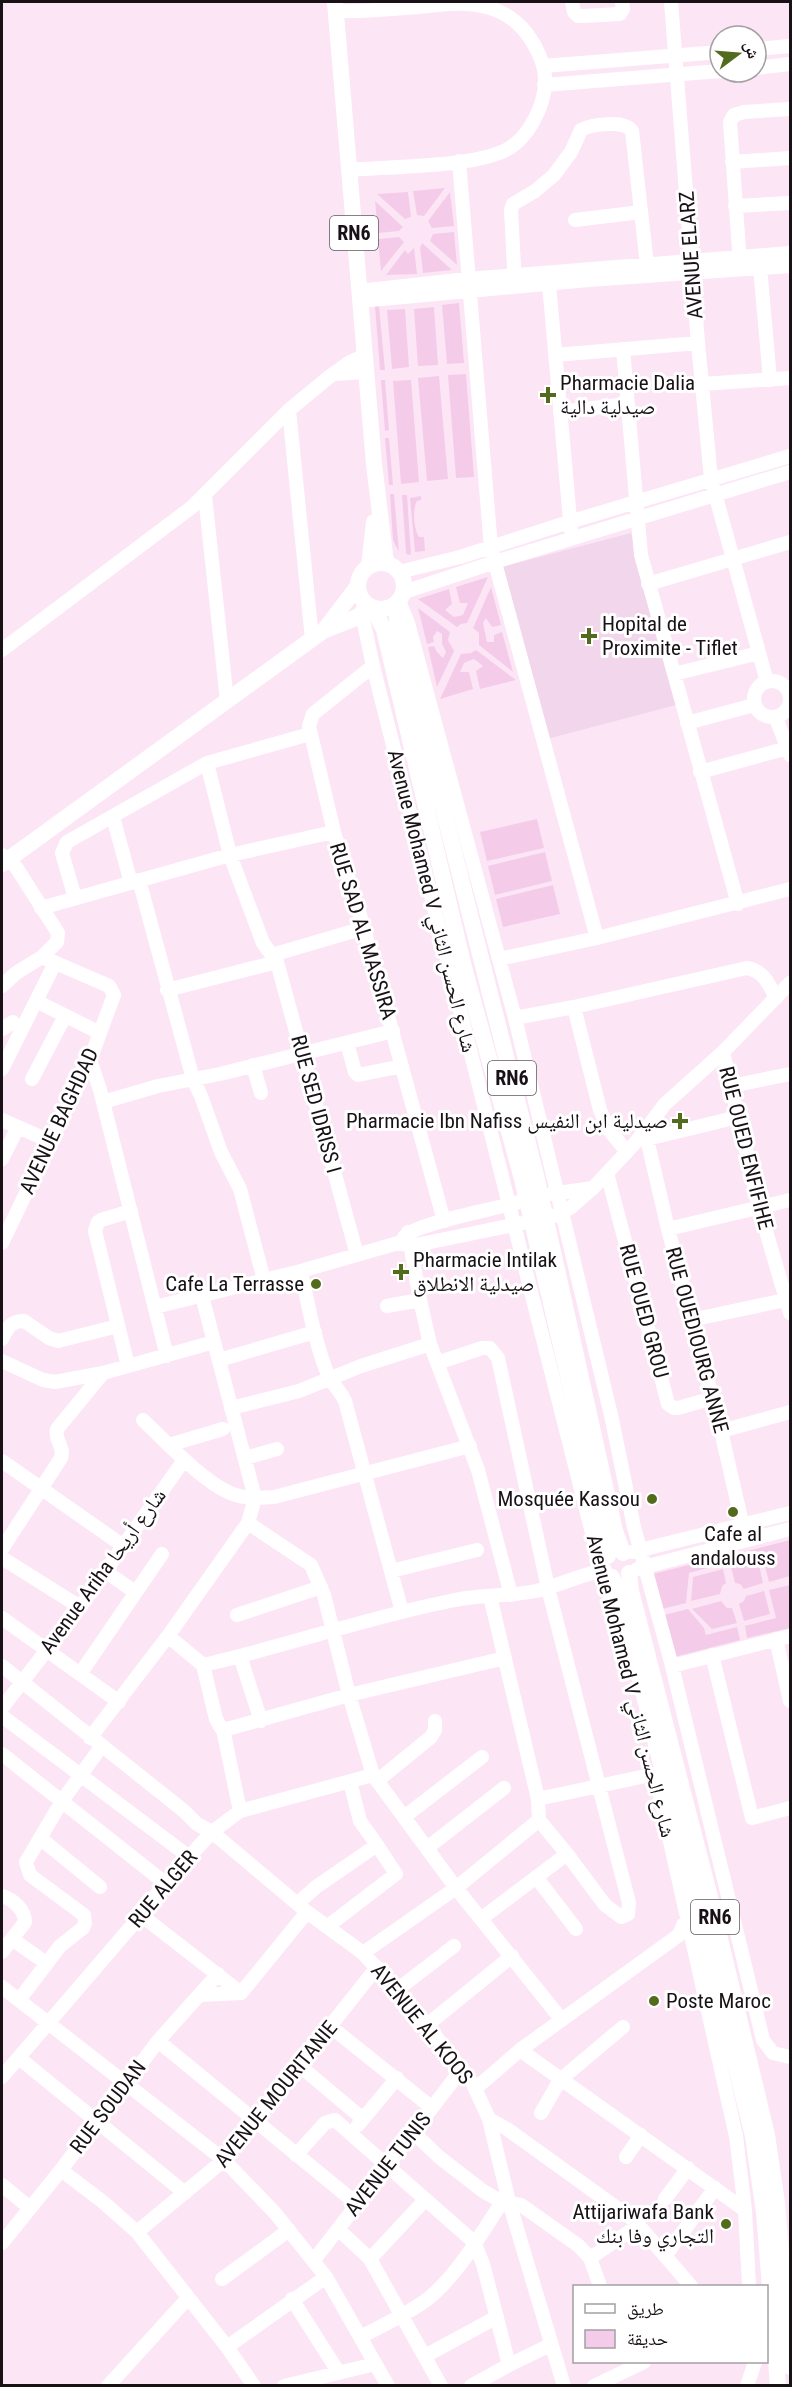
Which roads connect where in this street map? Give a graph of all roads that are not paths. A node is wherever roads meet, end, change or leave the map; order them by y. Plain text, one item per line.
1 (622, 2) edge
2 (671, 2) edge
3 (448, 3) edge
4 (570, 4) edge
5 (335, 6) edge
6 (790, 46) edge
7 (768, 48) edge
8 (708, 52) edge
9 (676, 55) junction
10 (790, 64) edge
11 (543, 66) junction
12 (768, 67) edge
13 (708, 72) edge
14 (677, 74) junction
15 (544, 85) junction
16 (790, 109) edge
17 (790, 158) edge
18 (459, 161) junction
19 (732, 162) junction
20 (349, 170) junction
21 (790, 203) edge
22 (735, 206) junction
23 (641, 212) junction
24 (575, 220) dead end
25 (790, 253) edge
26 (740, 262) junction
27 (646, 266) junction
28 (693, 266) junction
29 (790, 266) edge
30 (760, 267) junction
31 (588, 275) junction
32 (515, 282) junction
33 (549, 284) junction
34 (468, 285) junction
35 (360, 296) junction
36 (698, 343) junction
37 (623, 350) junction
38 (365, 355) junction
39 (555, 355) junction
40 (366, 372) junction
41 (334, 374) junction
42 (790, 378) edge
43 (770, 380) junction
44 (702, 384) junction
45 (627, 404) junction
46 (289, 411) junction
47 (560, 412) junction
48 (790, 456) edge
49 (790, 472) edge
50 (711, 479) junction
51 (206, 495) junction
52 (717, 502) junction
53 (636, 503) junction
54 (637, 520) junction
55 (569, 522) junction
56 (572, 538) junction
57 (790, 546) edge
58 (493, 555) junction
59 (734, 560) junction
60 (385, 567) junction
61 (648, 584) junction
62 (400, 599) junction
63 (361, 606) junction
64 (396, 626) junction
65 (317, 635) junction
66 (366, 635) junction
67 (2, 650) edge
68 (759, 653) junction
69 (373, 666) junction
70 (674, 674) junction
71 (767, 682) junction
72 (790, 695) edge
73 (227, 700) junction
74 (754, 705) junction
75 (310, 718) junction
76 (776, 718) junction
77 (687, 723) junction
78 (310, 734) junction
79 (287, 740) junction
80 (789, 752) edge
81 (207, 762) junction
82 (700, 772) junction
83 (113, 817) junction
84 (334, 832) junction
85 (230, 855) junction
86 (4, 860) edge
87 (135, 882) junction
88 (790, 889) edge
89 (75, 898) junction
90 (738, 904) junction
91 (41, 908) junction
92 (364, 928) junction
93 (597, 938) junction
94 (274, 958) junction
95 (499, 959) junction
96 (49, 960) junction
97 (790, 983) edge
98 (2, 986) edge
99 (167, 990) junction
100 (776, 998) junction
101 (36, 1000) junction
102 (574, 1007) junction
103 (65, 1016) junction
104 (515, 1018) junction
105 (393, 1031) junction
106 (100, 1033) junction
107 (347, 1043) junction
108 (723, 1052) junction
109 (302, 1053) junction
110 (90, 1060) junction
111 (253, 1065) junction
112 (402, 1066) junction
113 (2, 1069) edge
114 (790, 1074) edge
115 (33, 1079) dead end
116 (193, 1079) junction
117 (731, 1086) junction
118 (261, 1093) dead end
119 (103, 1102) junction
120 (738, 1117) junction
121 (2, 1120) edge
122 (18, 1127) junction
123 (644, 1138) junction
124 (52, 1142) junction
125 (627, 1152) junction
126 (2, 1159) edge
127 (607, 1173) junction
128 (537, 1175) junction
129 (505, 1182) junction
130 (593, 1188) junction
131 (534, 1198) junction
132 (790, 1200) edge
133 (759, 1207) junction
134 (130, 1211) junction
135 (562, 1213) junction
136 (539, 1220) junction
137 (444, 1221) junction
138 (515, 1224) junction
139 (668, 1229) junction
140 (568, 1236) junction
141 (545, 1242) junction
142 (2, 1243) edge
143 (405, 1245) junction
144 (521, 1248) junction
145 (357, 1255) junction
146 (302, 1271) junction
147 (264, 1280) junction
148 (202, 1296) junction
149 (420, 1300) junction
150 (789, 1304) edge
151 (387, 1306) dead end
152 (155, 1307) junction
153 (691, 1320) junction
154 (118, 1326) junction
155 (315, 1332) junction
156 (2, 1339) edge
157 (214, 1342) junction
158 (430, 1344) junction
159 (167, 1356) junction
160 (219, 1360) junction
161 (2, 1361) edge
162 (437, 1363) junction
163 (128, 1366) junction
164 (103, 1373) junction
165 (330, 1379) junction
166 (712, 1398) junction
167 (231, 1408) junction
168 (790, 1412) edge
169 (143, 1420) dead end
170 (223, 1429) dead end
171 (721, 1431) junction
172 (169, 1445) junction
173 (470, 1446) junction
174 (277, 1449) dead end
175 (245, 1458) junction
176 (184, 1460) junction
177 (4, 1469) edge
178 (363, 1474) junction
179 (40, 1489) junction
180 (255, 1498) junction
181 (790, 1513) edge
182 (248, 1522) junction
183 (743, 1524) junction
184 (634, 1527) junction
185 (790, 1529) edge
186 (604, 1534) junction
187 (746, 1540) junction
188 (122, 1545) junction
189 (2, 1549) edge
190 (477, 1550) dead end
191 (162, 1554) dead end
192 (2, 1558) edge
193 (621, 1564) junction
194 (391, 1570) junction
195 (105, 1571) junction
196 (321, 1587) junction
197 (649, 1587) junction
198 (548, 1588) junction
199 (135, 1592) junction
200 (620, 1594) junction
201 (511, 1595) junction
202 (490, 1596) junction
203 (80, 1607) junction
204 (402, 1612) junction
205 (237, 1615) dead end
206 (2, 1618) edge
207 (332, 1629) junction
208 (168, 1636) junction
209 (790, 1636) edge
210 (776, 1639) junction
211 (48, 1650) junction
212 (712, 1655) junction
213 (240, 1656) junction
214 (505, 1658) junction
215 (203, 1665) junction
216 (2, 1666) edge
217 (672, 1666) junction
218 (80, 1674) junction
219 (21, 1682) junction
220 (349, 1695) junction
221 (790, 1701) edge
222 (119, 1702) junction
223 (2, 1708) edge
224 (2, 1716) edge
225 (261, 1721) junction
226 (435, 1721) dead end
227 (222, 1729) junction
228 (90, 1738) junction
229 (101, 1747) junction
230 (2, 1754) edge
231 (482, 1757) dead end
232 (655, 1774) junction
233 (81, 1776) junction
234 (375, 1778) junction
235 (350, 1782) junction
236 (504, 1788) dead end
237 (598, 1788) junction
238 (538, 1799) junction
239 (62, 1801) junction
240 (790, 1808) edge
241 (240, 1811) junction
242 (404, 1817) junction
243 (538, 1820) junction
244 (212, 1832) junction
245 (40, 1838) junction
246 (377, 1845) junction
247 (427, 1848) junction
248 (567, 1854) junction
249 (188, 1856) junction
250 (536, 1877) junction
251 (165, 1883) junction
252 (100, 1887) dead end
253 (456, 1888) junction
254 (2, 1896) edge
255 (302, 1907) junction
256 (708, 1913) junction
257 (141, 1915) junction
258 (482, 1918) junction
259 (328, 1926) junction
260 (576, 1929) dead end
261 (706, 1933) junction
262 (12, 1939) junction
263 (454, 1946) dead end
264 (2, 1952) edge
265 (363, 1953) junction
266 (512, 1956) junction
267 (46, 1963) junction
268 (377, 1967) junction
269 (219, 1974) junction
270 (2, 1987) edge
271 (246, 1989) junction
272 (397, 1990) junction
273 (200, 1995) junction
274 (19, 2000) junction
275 (561, 2019) junction
276 (48, 2023) junction
277 (427, 2025) junction
278 (331, 2027) junction
279 (623, 2027) dead end
280 (158, 2041) junction
281 (520, 2050) junction
282 (790, 2057) edge
283 (19, 2058) junction
284 (300, 2066) junction
285 (462, 2069) junction
286 (2, 2077) edge
287 (397, 2078) junction
288 (560, 2080) junction
289 (126, 2083) junction
290 (475, 2089) junction
291 (431, 2107) junction
292 (541, 2113) dead end
293 (363, 2119) junction
294 (489, 2120) junction
295 (98, 2121) junction
296 (255, 2122) junction
297 (414, 2133) junction
298 (351, 2134) junction
299 (641, 2135) junction
300 (296, 2155) junction
301 (626, 2157) dead end
302 (224, 2160) junction
303 (387, 2167) junction
304 (688, 2168) junction
305 (61, 2170) junction
306 (2, 2185) edge
307 (715, 2188) junction
308 (185, 2193) junction
309 (665, 2199) dead end
310 (425, 2200) junction
311 (506, 2202) junction
312 (357, 2204) junction
313 (30, 2208) junction
314 (745, 2210) junction
315 (639, 2225) junction
316 (338, 2229) junction
317 (289, 2230) junction
318 (136, 2232) junction
319 (474, 2242) junction
320 (2, 2243) edge
321 (665, 2256) junction
322 (590, 2258) junction
323 (370, 2259) junction
324 (314, 2260) junction
325 (326, 2277) junction
326 (222, 2279) dead end
327 (600, 2285) edge
328 (690, 2285) edge
329 (749, 2285) edge
330 (778, 2295) edge
331 (188, 2298) junction
332 (292, 2299) junction
333 (403, 2315) junction
334 (496, 2317) junction
335 (360, 2337) junction
336 (550, 2344) junction
337 (227, 2347) junction
338 (426, 2356) junction
339 (754, 2363) edge
340 (375, 2364) junction
341 (509, 2365) junction
342 (623, 2366) edge
343 (790, 2367) edge
344 (339, 2373) junction
345 (328, 2381) edge
346 (108, 2385) edge
347 (254, 2385) edge
348 (285, 2385) edge
349 (388, 2385) edge
350 (441, 2385) edge
351 (471, 2385) edge
352 (564, 2385) edge
353 (594, 2385) edge
354 (747, 2385) edge
355 (778, 2385) edge

1 - 4 street
2 - 9 street, AVENUE ELARZ
3 - 5 street
3 - 11 street
5 - 20 main road, RN6
6 - 7 street
8 - 9 street
9 - 11 street
9 - 14 street, AVENUE ELARZ
10 - 12 street
11 - 15 street
13 - 14 street
14 - 15 street
14 - 28 street, AVENUE ELARZ
15 - 18 street
16 - 19 street
17 - 19 street
18 - 20 street
18 - 34 street
19 - 22 street
20 - 35 main road, RN6
21 - 22 street
22 - 26 street
23 - 24 street
23 - 27 street
23 - 32 street
25 - 26 street
26 - 28 street
26 - 30 street
27 - 28 street
27 - 31 street
28 - 31 street
28 - 36 street, AVENUE ELARZ
29 - 30 street
30 - 43 street
31 - 32 street
31 - 33 street
32 - 33 street
32 - 34 street
33 - 39 street
34 - 35 street
34 - 58 street
35 - 38 main road, RN6
36 - 37 street
36 - 44 street, AVENUE ELARZ
37 - 39 street
37 - 45 street
38 - 40 main road, RN6
38 - 41 street
39 - 47 street
40 - 41 street
40 - 60 main road, RN6
41 - 46 street
42 - 43 street
43 - 44 street
44 - 50 street, AVENUE ELARZ
45 - 47 street
45 - 53 street
46 - 51 street
46 - 65 street
47 - 55 street
48 - 50 street
49 - 52 street
50 - 52 street, AVENUE ELARZ
50 - 53 street
51 - 67 street
51 - 73 street
52 - 54 street
52 - 59 street, AVENUE ELARZ
53 - 54 street
53 - 55 street
54 - 56 street
54 - 61 street
55 - 56 street
55 - 58 street
56 - 58 street
57 - 59 street
58 - 60 street
58 - 62 street
58 - 93 street
59 - 61 street
59 - 68 street, AVENUE ELARZ
60 - 62 main road, RN6
60 - 63 main road
61 - 70 street
62 - 63 main road
62 - 64 main road, RN6
63 - 64 main road, RN6
63 - 65 main road
63 - 66 street, Avenue Mohamed V شارع الحسن الثاني
64 - 66 street
64 - 95 street
64 - 128 main road, RN6
65 - 73 main road
66 - 69 street, Avenue Mohamed V شارع الحسن الثاني
68 - 70 street
68 - 71 street, AVENUE ELARZ
69 - 75 street
69 - 129 street, Avenue Mohamed V شارع الحسن الثاني
70 - 77 street
71 - 72 street
71 - 74 street
72 - 76 street
73 - 86 main road
74 - 76 street
74 - 77 street
75 - 78 street, RUE SAD AL MASSIRA
75 - 79 street
76 - 80 street
77 - 82 street
78 - 79 street
78 - 84 street, RUE SAD AL MASSIRA
79 - 81 street
80 - 82 street
81 - 83 street
81 - 85 street, RUE SED IDRISS I
82 - 90 street
83 - 87 street
83 - 89 street
84 - 85 street
84 - 92 street, RUE SAD AL MASSIRA
85 - 87 street
85 - 94 street, RUE SED IDRISS I
86 - 91 street
87 - 89 street
87 - 99 street
88 - 90 street
89 - 91 street
90 - 93 street
91 - 96 street
92 - 94 street
92 - 105 street, RUE SAD AL MASSIRA
93 - 95 street
94 - 99 street
94 - 109 street, RUE SED IDRISS I
95 - 104 street
96 - 98 street
96 - 101 street
96 - 106 street, AVENUE BAGHDAD
97 - 100 street
99 - 116 street
100 - 102 street
100 - 108 street
101 - 103 street
101 - 113 street
102 - 104 street
102 - 125 street
103 - 106 street
103 - 115 street
104 - 128 street
105 - 107 street
105 - 112 street, RUE SAD AL MASSIRA
106 - 110 street, AVENUE BAGHDAD
107 - 109 street
107 - 112 street
108 - 117 street, RUE OUED ENFIFIHE
108 - 123 street
109 - 111 street
109 - 145 street, RUE SED IDRISS I
110 - 119 street
110 - 124 street, AVENUE BAGHDAD
111 - 116 street
111 - 118 street
112 - 137 street, RUE SAD AL MASSIRA
114 - 117 street
116 - 119 street
116 - 147 street
117 - 120 street, RUE OUED ENFIFIHE
119 - 134 street
120 - 123 street
120 - 133 street, RUE OUED ENFIFIHE
121 - 122 street
122 - 124 street
122 - 126 street
123 - 125 street
123 - 139 street, RUE OUEDIOURG ANNE
124 - 142 street, AVENUE BAGHDAD
125 - 127 street
127 - 130 street
127 - 166 street, RUE OUED GROU
128 - 129 street
128 - 131 main road, RN6
128 - 131 street
129 - 131 street, Avenue Mohamed V شارع الحسن الثاني
130 - 131 street
130 - 135 street
131 - 135 street
131 - 136 main road, RN6
131 - 137 street
131 - 138 street, Avenue Mohamed V شارع الحسن الثاني
132 - 133 street
133 - 139 street
133 - 150 street, RUE OUED ENFIFIHE
134 - 152 street
134 - 154 street
135 - 136 street
135 - 140 street
136 - 138 street
136 - 141 main road, RN6
137 - 143 street
138 - 143 street
138 - 144 street, Avenue Mohamed V شارع الحسن الثاني
139 - 153 street, RUE OUEDIOURG ANNE
140 - 141 street
140 - 184 street
141 - 144 street
141 - 186 main road, RN6
143 - 145 street
143 - 149 street
144 - 186 street, Avenue Mohamed V شارع الحسن الثاني
145 - 146 street
146 - 147 street
146 - 155 street
147 - 148 street
148 - 152 street
148 - 157 street
149 - 151 street
149 - 158 street
150 - 153 street
152 - 159 street
153 - 166 street, RUE OUEDIOURG ANNE
154 - 156 street
154 - 163 street
155 - 160 street
155 - 165 street
157 - 159 street
157 - 160 street
158 - 162 street
158 - 165 street
159 - 163 street
160 - 167 street
161 - 164 street
162 - 173 street
162 - 198 street
163 - 164 street
164 - 179 street
165 - 167 street
165 - 178 street
166 - 171 street, RUE OUEDIOURG ANNE
167 - 175 street
168 - 171 street
169 - 172 street
170 - 172 street
171 - 183 street, RUE OUEDIOURG ANNE
172 - 176 street
173 - 178 street
173 - 201 street
174 - 175 street
175 - 180 street
176 - 180 street
176 - 188 street, Avenue Ariha شارع أريحا
177 - 179 street
178 - 180 street
178 - 194 street
179 - 188 street
179 - 189 street
180 - 182 street
181 - 183 street
182 - 196 street
182 - 208 street
183 - 187 street, RUE OUEDIOURG ANNE
183 - 193 street
184 - 186 street
184 - 193 street
185 - 187 street
186 - 193 main road, RN6
187 - 193 street
188 - 195 street, Avenue Ariha شارع أريحا
190 - 194 street
191 - 199 street
192 - 203 street
193 - 197 street
193 - 198 street
193 - 200 main road, RN6
193 - 200 street, Avenue Mohamed V شارع الحسن الثاني
194 - 204 street
195 - 199 street
195 - 203 street, Avenue Ariha شارع أريحا
196 - 205 street
196 - 207 street
197 - 200 street
197 - 217 street
198 - 201 street
198 - 237 street
199 - 218 street
200 - 232 street, Avenue Mohamed V شارع الحسن الثاني
200 - 256 main road, RN6
201 - 202 street
202 - 204 street
202 - 214 street
203 - 211 street, Avenue Ariha شارع أريحا
204 - 207 street
206 - 211 street
207 - 213 street
207 - 220 street
208 - 215 street
208 - 222 street
209 - 210 street
210 - 212 street
210 - 221 street
211 - 218 street
211 - 219 street, Avenue Ariha شارع أريحا
212 - 217 street
212 - 240 street
213 - 215 street
213 - 225 street
214 - 220 street
214 - 238 street
215 - 227 street
216 - 219 street, AVENUE AL KOOS
217 - 256 street
218 - 222 street
219 - 223 street, Avenue Ariha شارع أريحا
219 - 228 street, AVENUE AL KOOS
220 - 225 street
220 - 234 street
222 - 228 street
224 - 233 street
225 - 227 street
226 - 234 street
227 - 241 street
228 - 229 street, AVENUE AL KOOS
229 - 233 street
229 - 244 street, AVENUE AL KOOS
230 - 239 street
231 - 242 street
232 - 237 street
232 - 256 street, Avenue Mohamed V شارع الحسن الثاني
233 - 239 street
233 - 249 street
234 - 235 street, RUE ALGER
234 - 242 street
235 - 241 street, RUE ALGER
235 - 246 street
236 - 247 street
237 - 238 street
237 - 248 street
238 - 243 street
239 - 245 street
239 - 251 street
241 - 244 street, RUE ALGER
242 - 247 street
243 - 248 street
243 - 253 street
244 - 249 street, RUE ALGER
244 - 255 street, AVENUE AL KOOS
245 - 252 street
245 - 267 street
246 - 255 street
246 - 259 street
247 - 253 street
248 - 250 street
249 - 251 street, RUE ALGER
250 - 258 street
250 - 260 street
251 - 257 street, RUE ALGER
253 - 258 street
253 - 265 street
254 - 262 street
255 - 259 street, AVENUE AL KOOS
255 - 271 street
256 - 261 main road, RN6
256 - 261 street, Avenue Mohamed V شارع الحسن الثاني
257 - 269 street
257 - 276 street, RUE ALGER
258 - 266 street
259 - 265 street, AVENUE AL KOOS
261 - 275 street
261 - 282 street
261 - 314 street, Avenue Mohamed V شارع الحسن الثاني
261 - 330 main road, RN6
262 - 264 street
262 - 267 street
263 - 272 street
265 - 268 street, AVENUE AL KOOS
266 - 275 street
266 - 277 street
267 - 274 street
268 - 272 street, AVENUE AL KOOS
268 - 278 street, AVENUE MOURITANIE
269 - 271 street
269 - 273 street, RUE SOUDAN
270 - 274 street
271 - 273 street
272 - 277 street, AVENUE AL KOOS
273 - 280 street, RUE SOUDAN
274 - 276 street
275 - 281 street
276 - 283 street, RUE ALGER
276 - 289 street
277 - 285 street, AVENUE AL KOOS
278 - 284 street, AVENUE MOURITANIE
278 - 287 street
279 - 288 street
280 - 289 street, RUE SOUDAN
280 - 296 street
281 - 288 street
281 - 290 street
283 - 286 street, RUE ALGER
283 - 295 street
284 - 293 street
284 - 296 street, AVENUE MOURITANIE
285 - 290 street, AVENUE AL KOOS
285 - 291 street, AVENUE TUNIS
287 - 291 street
287 - 293 street
288 - 292 street
288 - 299 street
289 - 295 street, RUE SOUDAN
289 - 302 street
290 - 294 street, AVENUE AL KOOS
291 - 297 street, AVENUE TUNIS
293 - 298 street
294 - 311 street, AVENUE AL KOOS
294 - 315 street
295 - 305 street, RUE SOUDAN
295 - 308 street
296 - 300 street
296 - 302 street, AVENUE MOURITANIE
297 - 303 street, AVENUE TUNIS
297 - 311 street
298 - 300 street
298 - 303 street
299 - 301 street
299 - 304 street
300 - 312 street
302 - 308 street, AVENUE MOURITANIE
302 - 317 street
303 - 310 street
303 - 312 street, AVENUE TUNIS
304 - 307 street
304 - 309 street
305 - 313 street, RUE SOUDAN
305 - 318 street
306 - 313 street
307 - 314 street
307 - 321 street
308 - 318 street, AVENUE MOURITANIE
310 - 319 street
310 - 323 street
311 - 319 street
311 - 322 street
311 - 336 street, AVENUE AL KOOS
312 - 316 street, AVENUE TUNIS
313 - 320 street, RUE SOUDAN
314 - 329 street, Avenue Mohamed V شارع الحسن الثاني
315 - 321 street
315 - 322 street
316 - 323 street
316 - 324 street, AVENUE TUNIS
317 - 324 street
317 - 326 street
318 - 331 street
319 - 333 street
319 - 334 street
321 - 328 street
322 - 327 street
323 - 333 street
324 - 325 street
325 - 332 street
325 - 335 street
330 - 343 main road, RN6
330 - 355 main road, RN6
331 - 337 street
331 - 346 street
332 - 337 street
332 - 344 street
333 - 335 street
333 - 338 street
334 - 338 street
334 - 341 street
335 - 340 street
336 - 341 street
336 - 352 street, AVENUE AL KOOS
337 - 347 street
338 - 350 street
339 - 354 street
340 - 344 street
340 - 349 street
341 - 351 street
342 - 353 street
344 - 345 street
345 - 348 street

